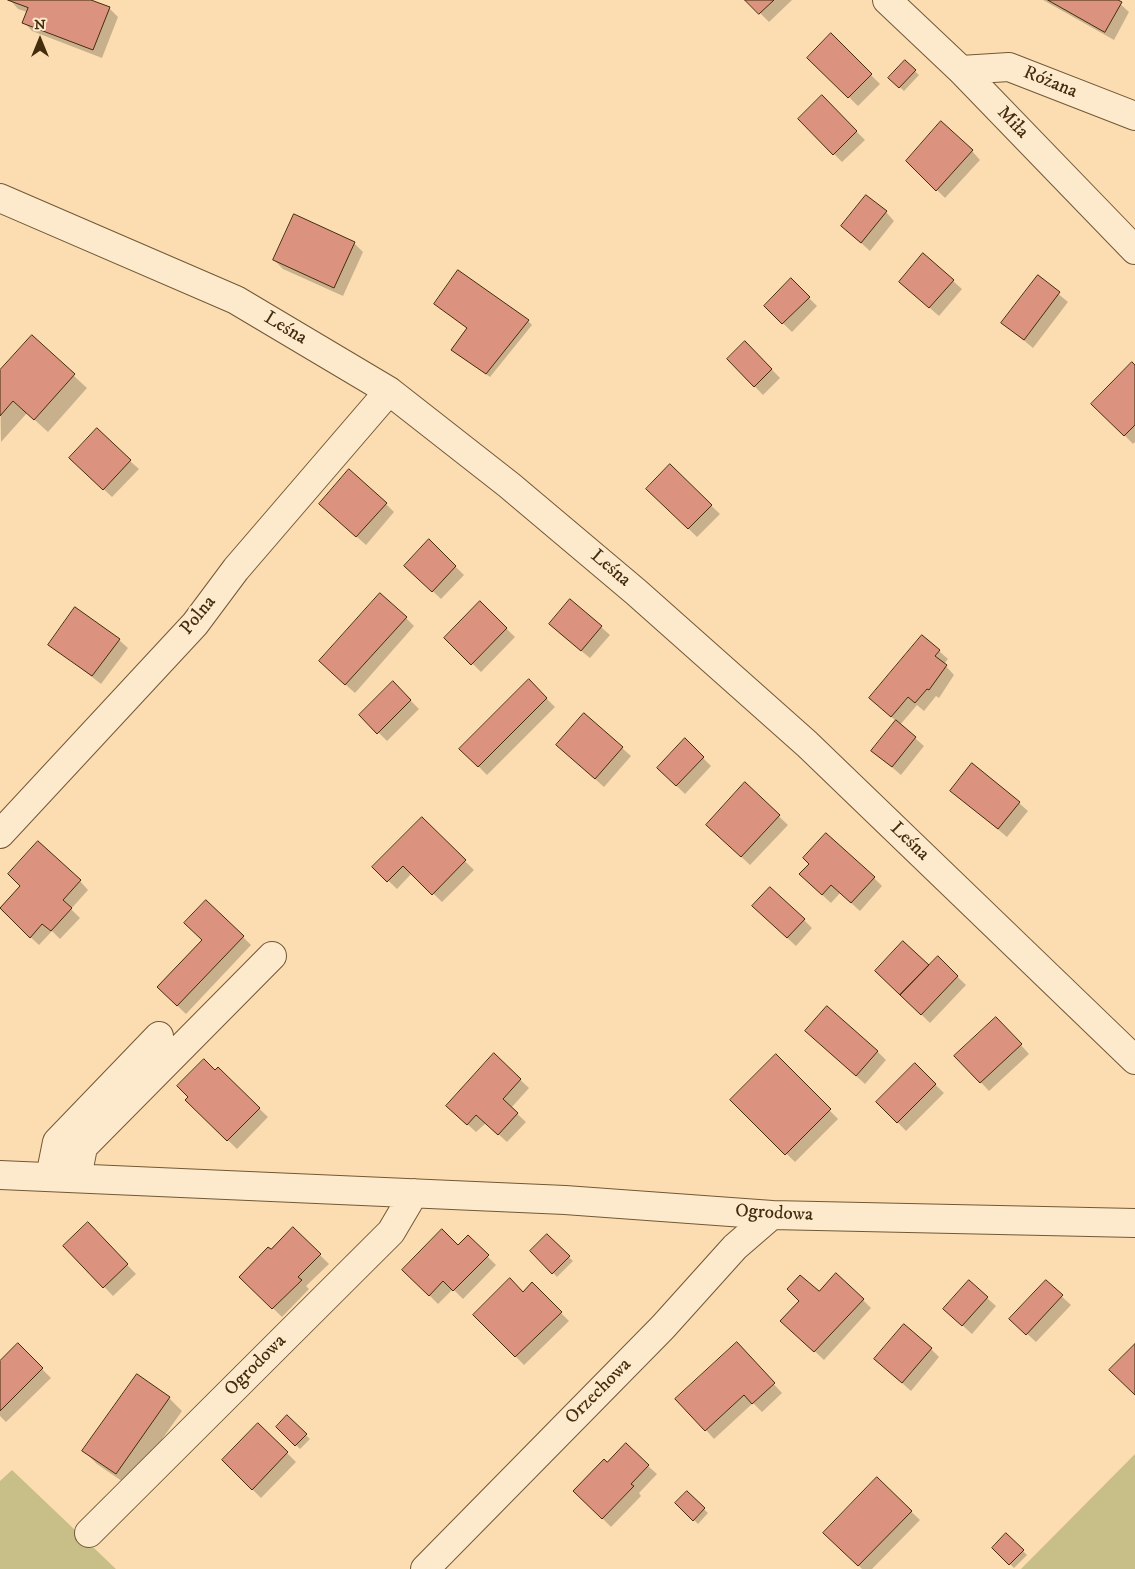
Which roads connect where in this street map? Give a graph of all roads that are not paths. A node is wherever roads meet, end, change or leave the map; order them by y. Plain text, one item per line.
1 (887, 0) edge
2 (961, 70) junction
3 (1135, 116) edge
4 (0, 198) edge
5 (1135, 250) edge
6 (389, 391) junction
7 (0, 834) edge
8 (272, 956) dead end
9 (159, 1036) dead end
10 (1135, 1060) edge
11 (0, 1175) edge
12 (50, 1177) junction
13 (77, 1178) junction
14 (414, 1193) junction
15 (772, 1215) junction
16 (1135, 1223) edge
17 (89, 1532) dead end
18 (425, 1569) edge

1 - 2 street, Miła
2 - 3 street, Różana
2 - 5 street, Miła
4 - 6 street, Leśna
6 - 7 street, Polna
6 - 10 street, Leśna
8 - 13 street
9 - 12 street
11 - 12 street, Ogrodowa
12 - 13 street, Ogrodowa
13 - 14 street, Ogrodowa
14 - 15 street, Ogrodowa
14 - 17 street, Ogrodowa
15 - 16 street, Ogrodowa
15 - 18 street, Orzechowa

